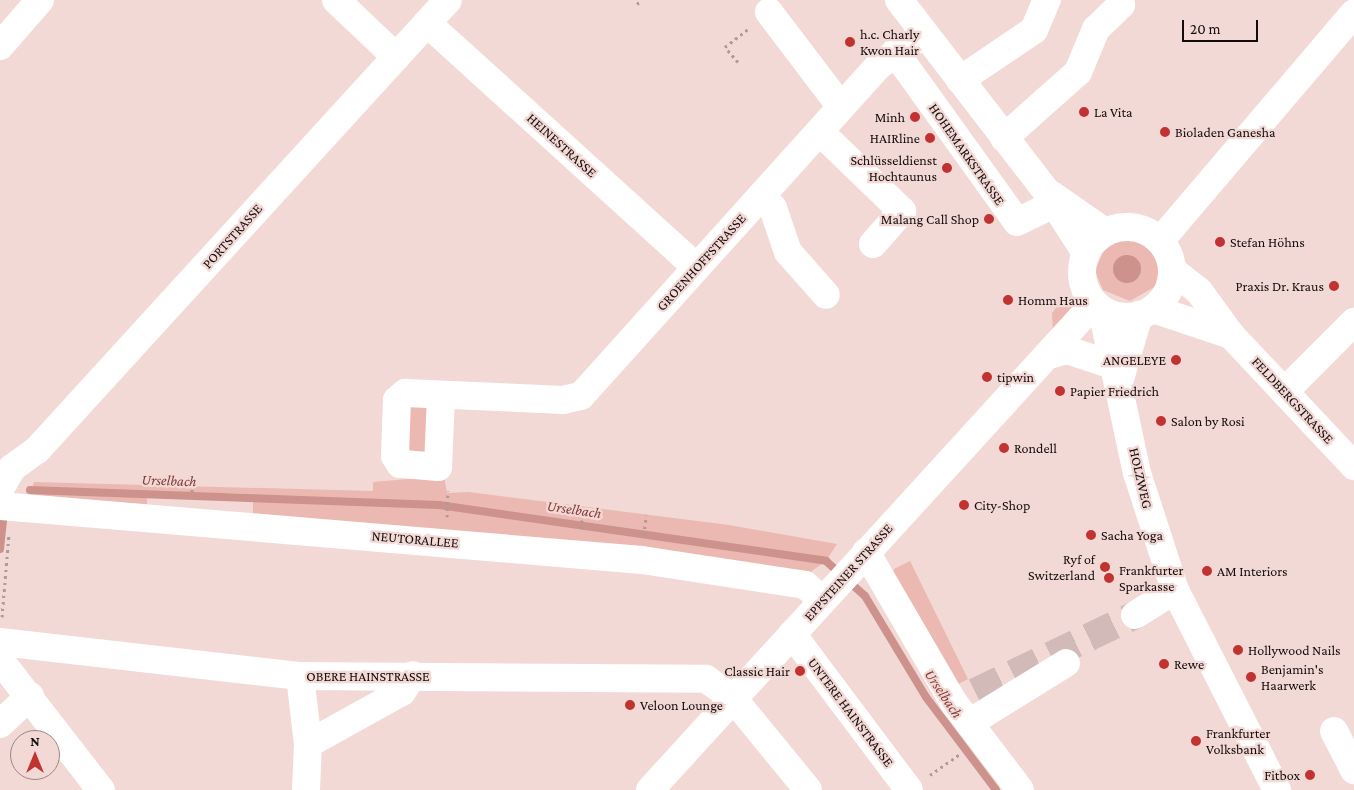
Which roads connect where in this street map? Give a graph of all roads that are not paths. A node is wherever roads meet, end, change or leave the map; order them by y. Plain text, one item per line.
1 (40, 0) edge
2 (336, 0) edge
3 (448, 0) edge
4 (899, 0) edge
5 (1047, 0) edge
6 (1120, 5) dead end
7 (769, 12) road end
8 (1354, 13) edge
9 (427, 23) junction
10 (924, 34) junction
11 (0, 46) edge
12 (895, 52) junction
13 (396, 57) junction
14 (960, 80) junction
15 (841, 107) junction
16 (820, 132) junction
17 (1004, 138) junction
18 (760, 197) junction
19 (1050, 198) junction
20 (1106, 232) junction
21 (1160, 242) junction
22 (873, 244) dead end
23 (1086, 253) junction
24 (696, 267) junction
25 (1172, 270) junction
26 (826, 295) dead end
27 (1098, 307) junction
28 (1146, 312) junction
29 (1354, 322) edge
30 (1230, 336) junction
31 (1354, 344) edge
32 (1049, 355) junction
33 (1116, 372) junction
34 (441, 395) dead end
35 (1290, 396) junction
36 (1354, 466) edge
37 (5, 485) edge
38 (844, 577) junction
39 (1175, 590) junction
40 (1135, 615) tunnel mouth
41 (792, 634) junction
42 (0, 642) edge
43 (0, 660) edge
44 (1066, 663) dead end
45 (413, 675) junction
46 (300, 676) junction
47 (30, 696) junction
48 (732, 697) junction
49 (966, 706) junction
50 (0, 724) edge
51 (1334, 731) dead end
52 (308, 744) junction
53 (1354, 770) edge
54 (101, 790) edge
55 (306, 790) edge
56 (650, 790) edge
57 (808, 790) edge
58 (909, 790) edge
59 (1020, 790) edge
60 (1276, 790) edge

1 - 11 street
2 - 13 street
3 - 9 street, PORTSTRASSE
4 - 10 street
5 - 14 street
6 - 17 street
7 - 15 street
8 - 21 street
9 - 13 street, PORTSTRASSE
9 - 24 street, HEINESTRASSE
10 - 12 street, GROENHOFFSTRASSE
10 - 14 street
12 - 15 street, GROENHOFFSTRASSE
12 - 19 street, HOHEMARKSTRASSE
13 - 37 street, PORTSTRASSE
14 - 17 street
15 - 16 street, GROENHOFFSTRASSE
16 - 18 street, GROENHOFFSTRASSE
16 - 22 street
17 - 19 street
18 - 24 street, GROENHOFFSTRASSE
18 - 26 street
19 - 20 street
19 - 23 street
20 - 21 street
20 - 23 street
21 - 25 street
23 - 27 street
24 - 34 street, GROENHOFFSTRASSE
25 - 28 street
25 - 30 street, FELDBERGSTRASSE
27 - 28 street
27 - 32 street, EPPSTEINER STRASSE
27 - 33 street, HOLZWEG
28 - 30 street, FELDBERGSTRASSE
28 - 33 street, HOLZWEG
29 - 35 street
30 - 35 street, FELDBERGSTRASSE
31 - 35 street
32 - 33 street
32 - 38 street, EPPSTEINER STRASSE
33 - 39 street, HOLZWEG
35 - 36 street, FELDBERGSTRASSE
37 - 38 street, NEUTORALLEE
38 - 41 street, EPPSTEINER STRASSE
38 - 49 street
39 - 40 street
39 - 60 street, HOLZWEG
41 - 48 street, EPPSTEINER STRASSE
41 - 58 street, UNTERE HAINSTRASSE
42 - 46 street, OBERE HAINSTRASSE
43 - 47 street
44 - 49 street
45 - 46 street, OBERE HAINSTRASSE
45 - 48 street, OBERE HAINSTRASSE
45 - 52 street
46 - 52 street
47 - 50 street
47 - 54 street
48 - 56 street, EPPSTEINER STRASSE
48 - 57 street, OBERE HAINSTRASSE
49 - 59 street
51 - 53 street
52 - 55 street

